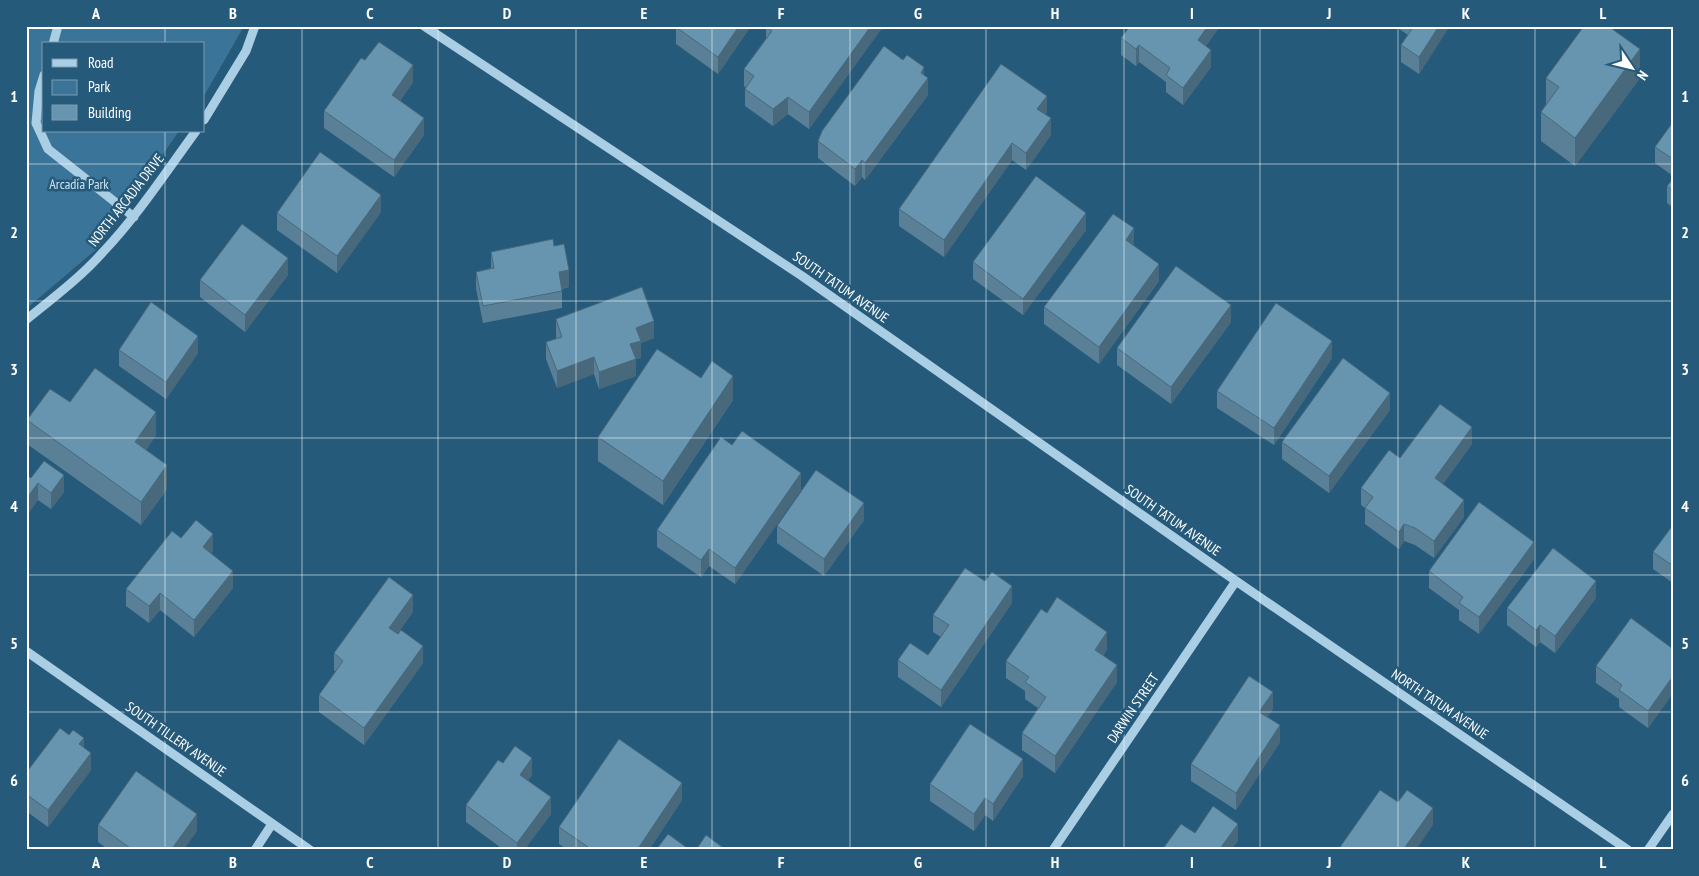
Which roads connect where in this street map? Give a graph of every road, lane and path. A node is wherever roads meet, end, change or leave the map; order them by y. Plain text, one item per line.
1 (58, 26) edge
2 (255, 26) edge
3 (424, 26) edge
4 (54, 42) edge
5 (42, 81) edge
6 (205, 118) edge
7 (195, 132) edge
8 (134, 217) junction
9 (26, 320) edge
10 (1236, 581) junction
11 (26, 651) edge
12 (1673, 814) edge
13 (272, 824) junction
14 (255, 850) edge
15 (310, 850) edge
16 (1053, 850) edge
17 (1628, 850) edge
18 (1648, 850) edge

1 - 4 street
2 - 6 street
3 - 10 street, SOUTH TATUM AVENUE
5 - 8 street
7 - 8 street, NORTH ARCADIA DRIVE
8 - 9 street, NORTH ARCADIA DRIVE
10 - 16 street, DARWIN STREET
10 - 17 street, NORTH TATUM AVENUE
11 - 13 street, SOUTH TILLERY AVENUE
12 - 18 street
13 - 14 street
13 - 15 street, SOUTH TILLERY AVENUE

